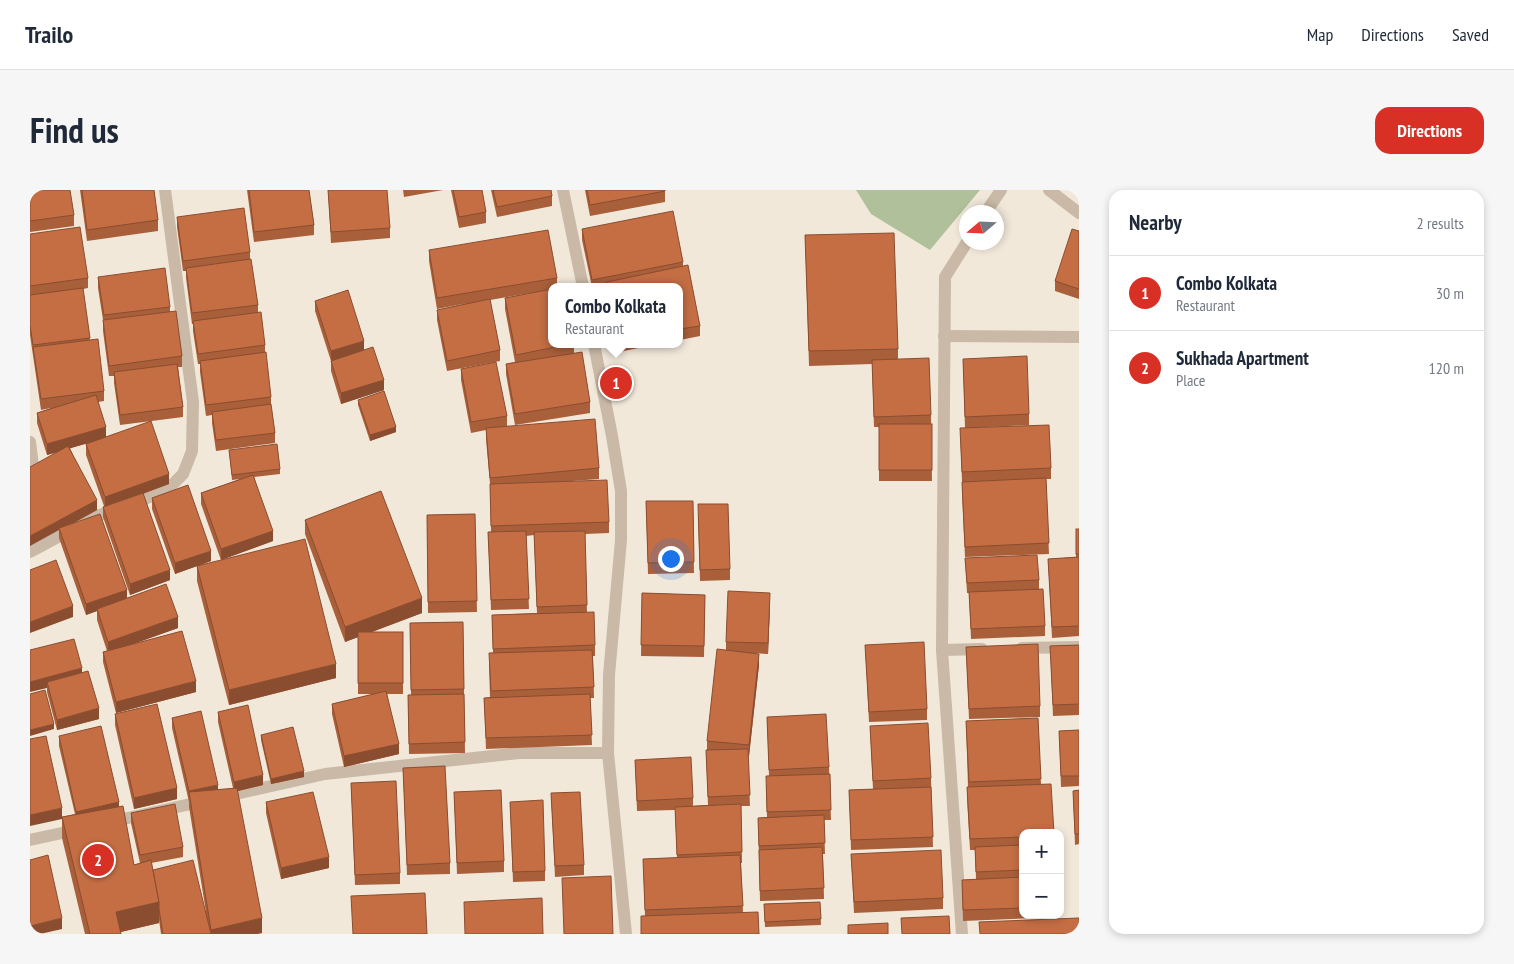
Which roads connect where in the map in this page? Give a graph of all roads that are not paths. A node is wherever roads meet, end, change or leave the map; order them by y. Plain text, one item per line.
1 (165, 190) edge
2 (563, 190) edge
3 (1001, 190) edge
4 (1049, 190) edge
5 (991, 205) edge
6 (1079, 213) edge
7 (962, 250) edge
8 (582, 283) edge
9 (944, 336) junction
10 (1079, 337) edge
11 (595, 348) edge
12 (30, 442) edge
13 (32, 466) edge
14 (30, 552) edge
15 (1079, 646) edge
16 (1010, 648) edge
17 (991, 649) edge
18 (942, 650) junction
19 (608, 753) junction
20 (30, 840) edge
21 (626, 934) edge
22 (962, 934) edge

1 - 14 street
2 - 8 street
3 - 5 street
4 - 6 street
7 - 9 street
9 - 10 street
9 - 18 street
11 - 19 street
12 - 13 street
15 - 16 street
17 - 18 street
18 - 22 street
19 - 20 street
19 - 21 street

